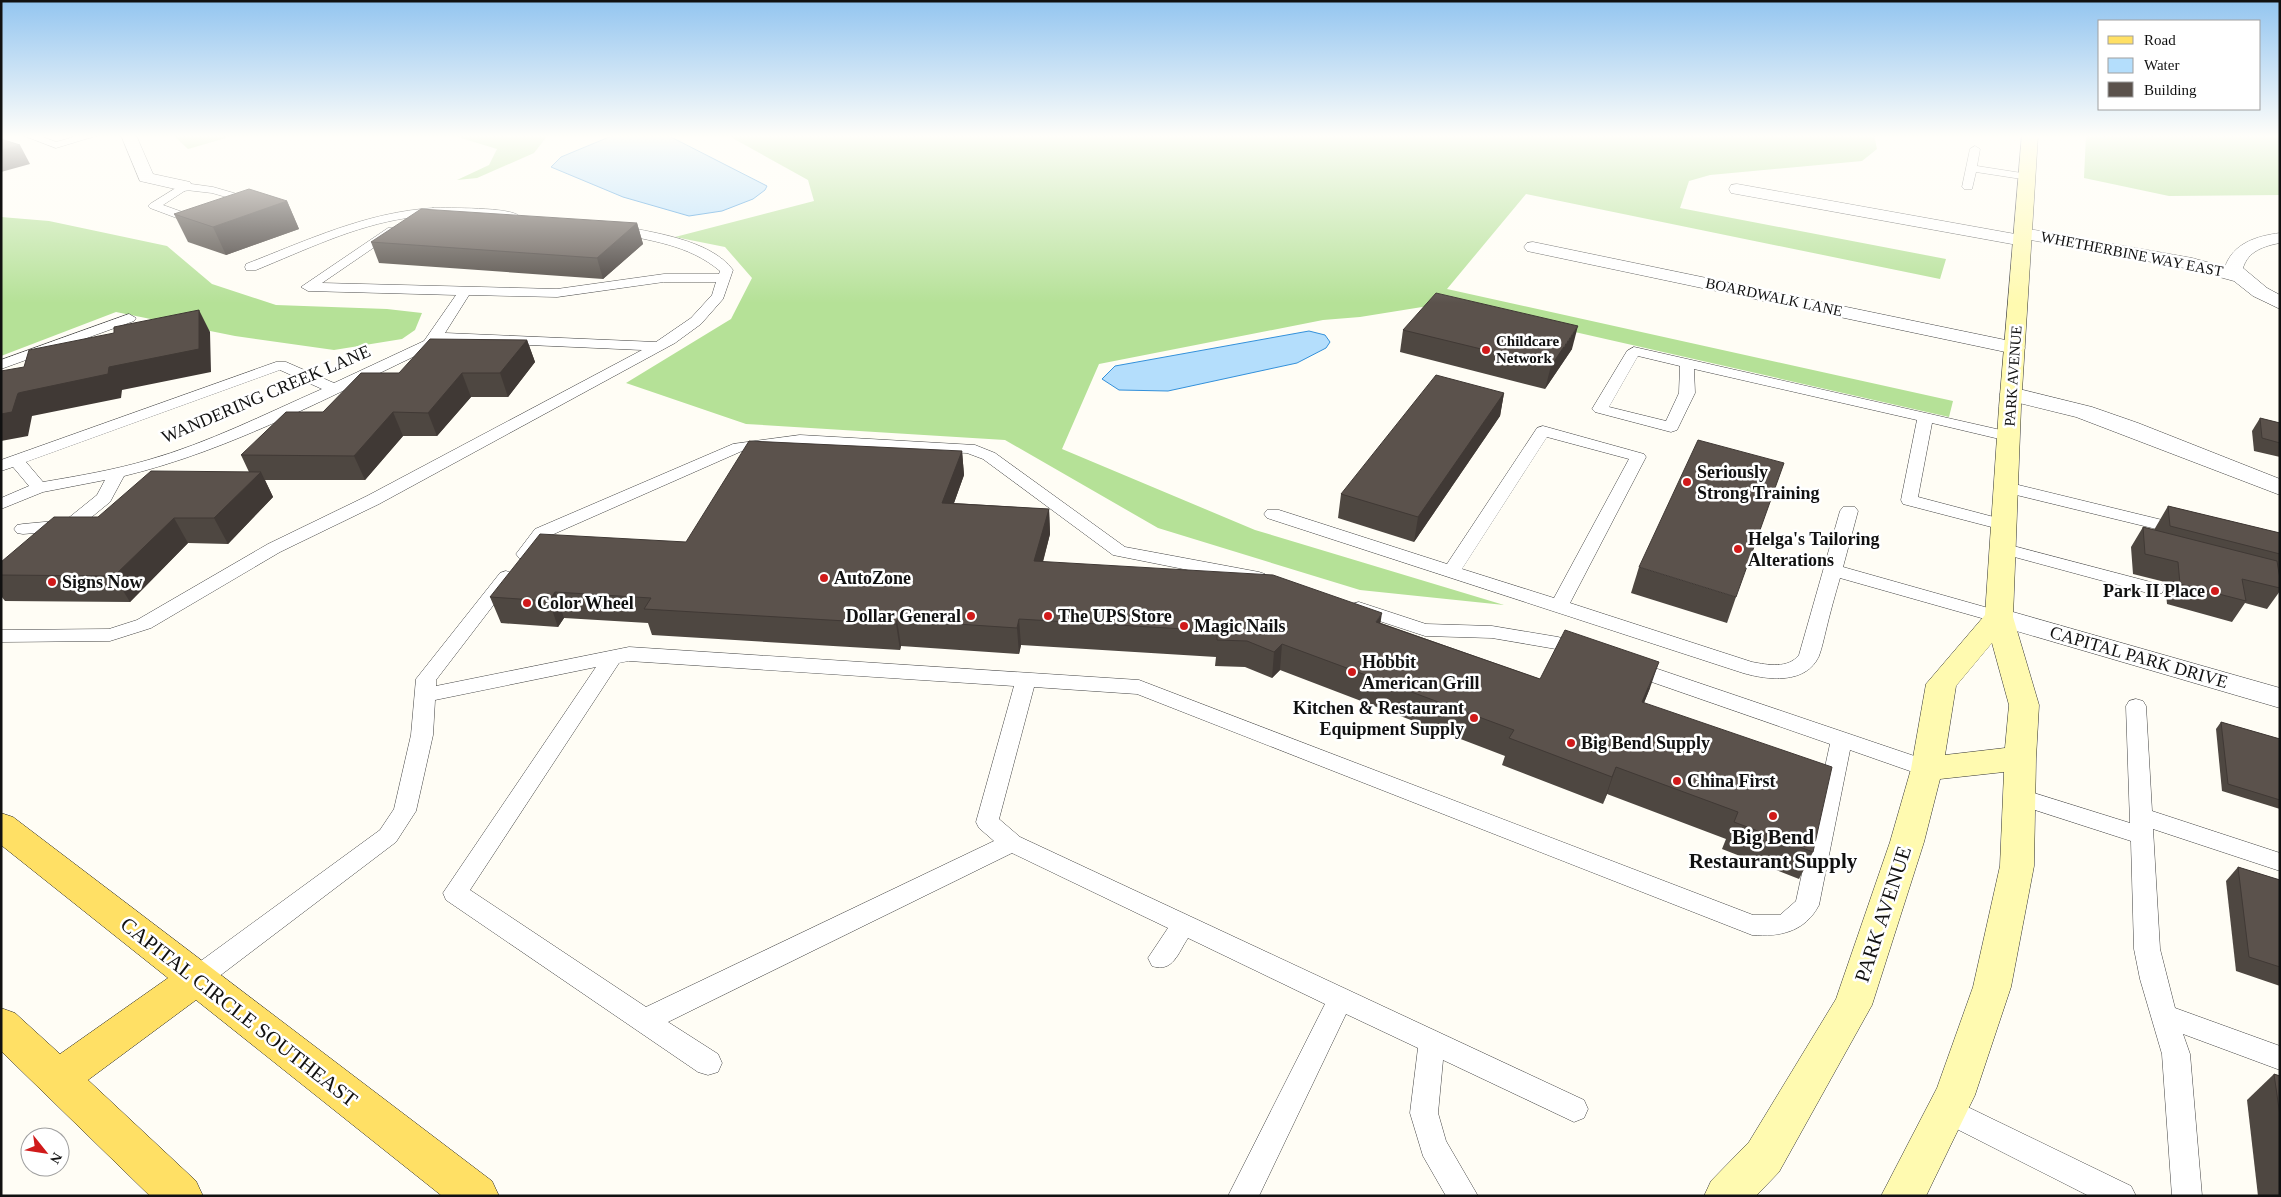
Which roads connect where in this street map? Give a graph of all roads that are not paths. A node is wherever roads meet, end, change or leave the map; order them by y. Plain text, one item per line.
1 (177, 191) edge
2 (216, 191) edge
3 (1748, 191) edge
4 (2027, 191) edge
5 (265, 205) edge
6 (418, 213) junction
7 (526, 218) edge
8 (209, 226) edge
9 (602, 226) edge
10 (2280, 238) edge
11 (2023, 239) junction
12 (1533, 247) dead end
13 (251, 267) dead end
14 (2241, 277) junction
15 (724, 278) junction
16 (465, 291) junction
17 (2280, 303) edge
18 (130, 318) dead end
19 (431, 340) junction
20 (660, 346) junction
21 (2015, 348) junction
22 (1687, 363) junction
23 (1, 365) edge
24 (334, 389) junction
25 (2009, 415) junction
26 (1925, 417) junction
27 (8, 464) edge
28 (118, 472) junction
29 (2006, 487) junction
30 (39, 488) junction
31 (2280, 488) edge
32 (1, 504) edge
33 (1849, 511) dead end
34 (1273, 514) dead end
35 (23, 529) dead end
36 (2198, 535) edge
37 (2003, 537) junction
38 (1833, 570) junction
39 (1452, 572) junction
40 (1275, 581) edge
41 (2155, 589) dead end
42 (1341, 602) edge
43 (1560, 607) junction
44 (1998, 617) junction
45 (1, 636) edge
46 (1596, 656) edge
47 (613, 657) junction
48 (1615, 662) edge
49 (1026, 680) junction
50 (426, 695) junction
51 (2280, 698) edge
52 (2136, 706) dead end
53 (1841, 740) junction
54 (2020, 758) junction
55 (1927, 769) junction
56 (2018, 796) junction
57 (1, 826) edge
58 (2141, 826) junction
59 (1012, 843) junction
60 (2280, 862) edge
61 (1184, 924) junction
62 (1161, 958) dead end
63 (196, 978) junction
64 (1341, 998) junction
65 (2165, 1016) junction
66 (645, 1020) junction
67 (1, 1024) edge
68 (1432, 1042) junction
69 (2280, 1058) edge
70 (708, 1063) dead end
71 (58, 1079) junction
72 (1574, 1109) dead end
73 (1947, 1110) junction
74 (181, 1196) edge
75 (477, 1196) edge
76 (1243, 1196) edge
77 (1463, 1196) edge
78 (1726, 1196) edge
79 (1903, 1196) edge
80 (2121, 1196) edge
81 (2187, 1196) edge

1 - 8 lane
2 - 5 lane
3 - 11 street, WHETHERBINE WAY EAST
4 - 11 main road, PARK AVENUE
6 - 7 lane
6 - 13 lane
6 - 16 lane
9 - 15 lane
10 - 14 street
11 - 14 street, WHETHERBINE WAY EAST
11 - 21 main road, PARK AVENUE
12 - 21 street, BOARDWALK LANE
14 - 17 street, WHETHERBINE WAY EAST
15 - 16 lane
15 - 20 lane
16 - 19 lane
18 - 23 lane
19 - 20 lane
19 - 24 lane, WANDERING CREEK LANE
20 - 45 lane
21 - 25 main road, PARK AVENUE
22 - 22 lane
22 - 26 lane
24 - 27 lane
24 - 28 lane, WANDERING CREEK LANE
25 - 26 lane
25 - 29 main road, PARK AVENUE
25 - 31 street
26 - 37 lane
27 - 30 lane
28 - 30 lane, WANDERING CREEK LANE
28 - 35 lane
29 - 36 lane
29 - 37 main road, PARK AVENUE
30 - 32 lane, WANDERING CREEK LANE
33 - 38 lane
34 - 39 lane
37 - 41 lane
37 - 44 main road, PARK AVENUE
38 - 43 lane
38 - 44 lane
39 - 43 lane
39 - 43 lane
40 - 50 lane
42 - 46 lane
44 - 51 street, CAPITAL PARK DRIVE
44 - 54 main road, PARK AVENUE
44 - 55 main road, PARK AVENUE
47 - 49 lane
47 - 50 lane
47 - 66 lane
48 - 53 lane
49 - 53 lane
49 - 59 lane
50 - 63 lane
52 - 58 lane
53 - 55 lane
54 - 55 main road
54 - 56 main road, PARK AVENUE
55 - 78 main road, PARK AVENUE
56 - 58 lane
56 - 73 main road, PARK AVENUE
57 - 63 main road, CAPITAL CIRCLE SOUTHEAST
58 - 60 lane
58 - 65 lane
59 - 61 lane
59 - 66 lane
61 - 62 lane
61 - 64 lane
63 - 71 main road
63 - 75 main road, CAPITAL CIRCLE SOUTHEAST
64 - 68 lane
64 - 76 lane
65 - 69 lane
65 - 81 lane
66 - 70 lane
67 - 71 main road
68 - 72 lane
68 - 77 lane
71 - 74 main road
73 - 79 main road, PARK AVENUE
73 - 80 lane

